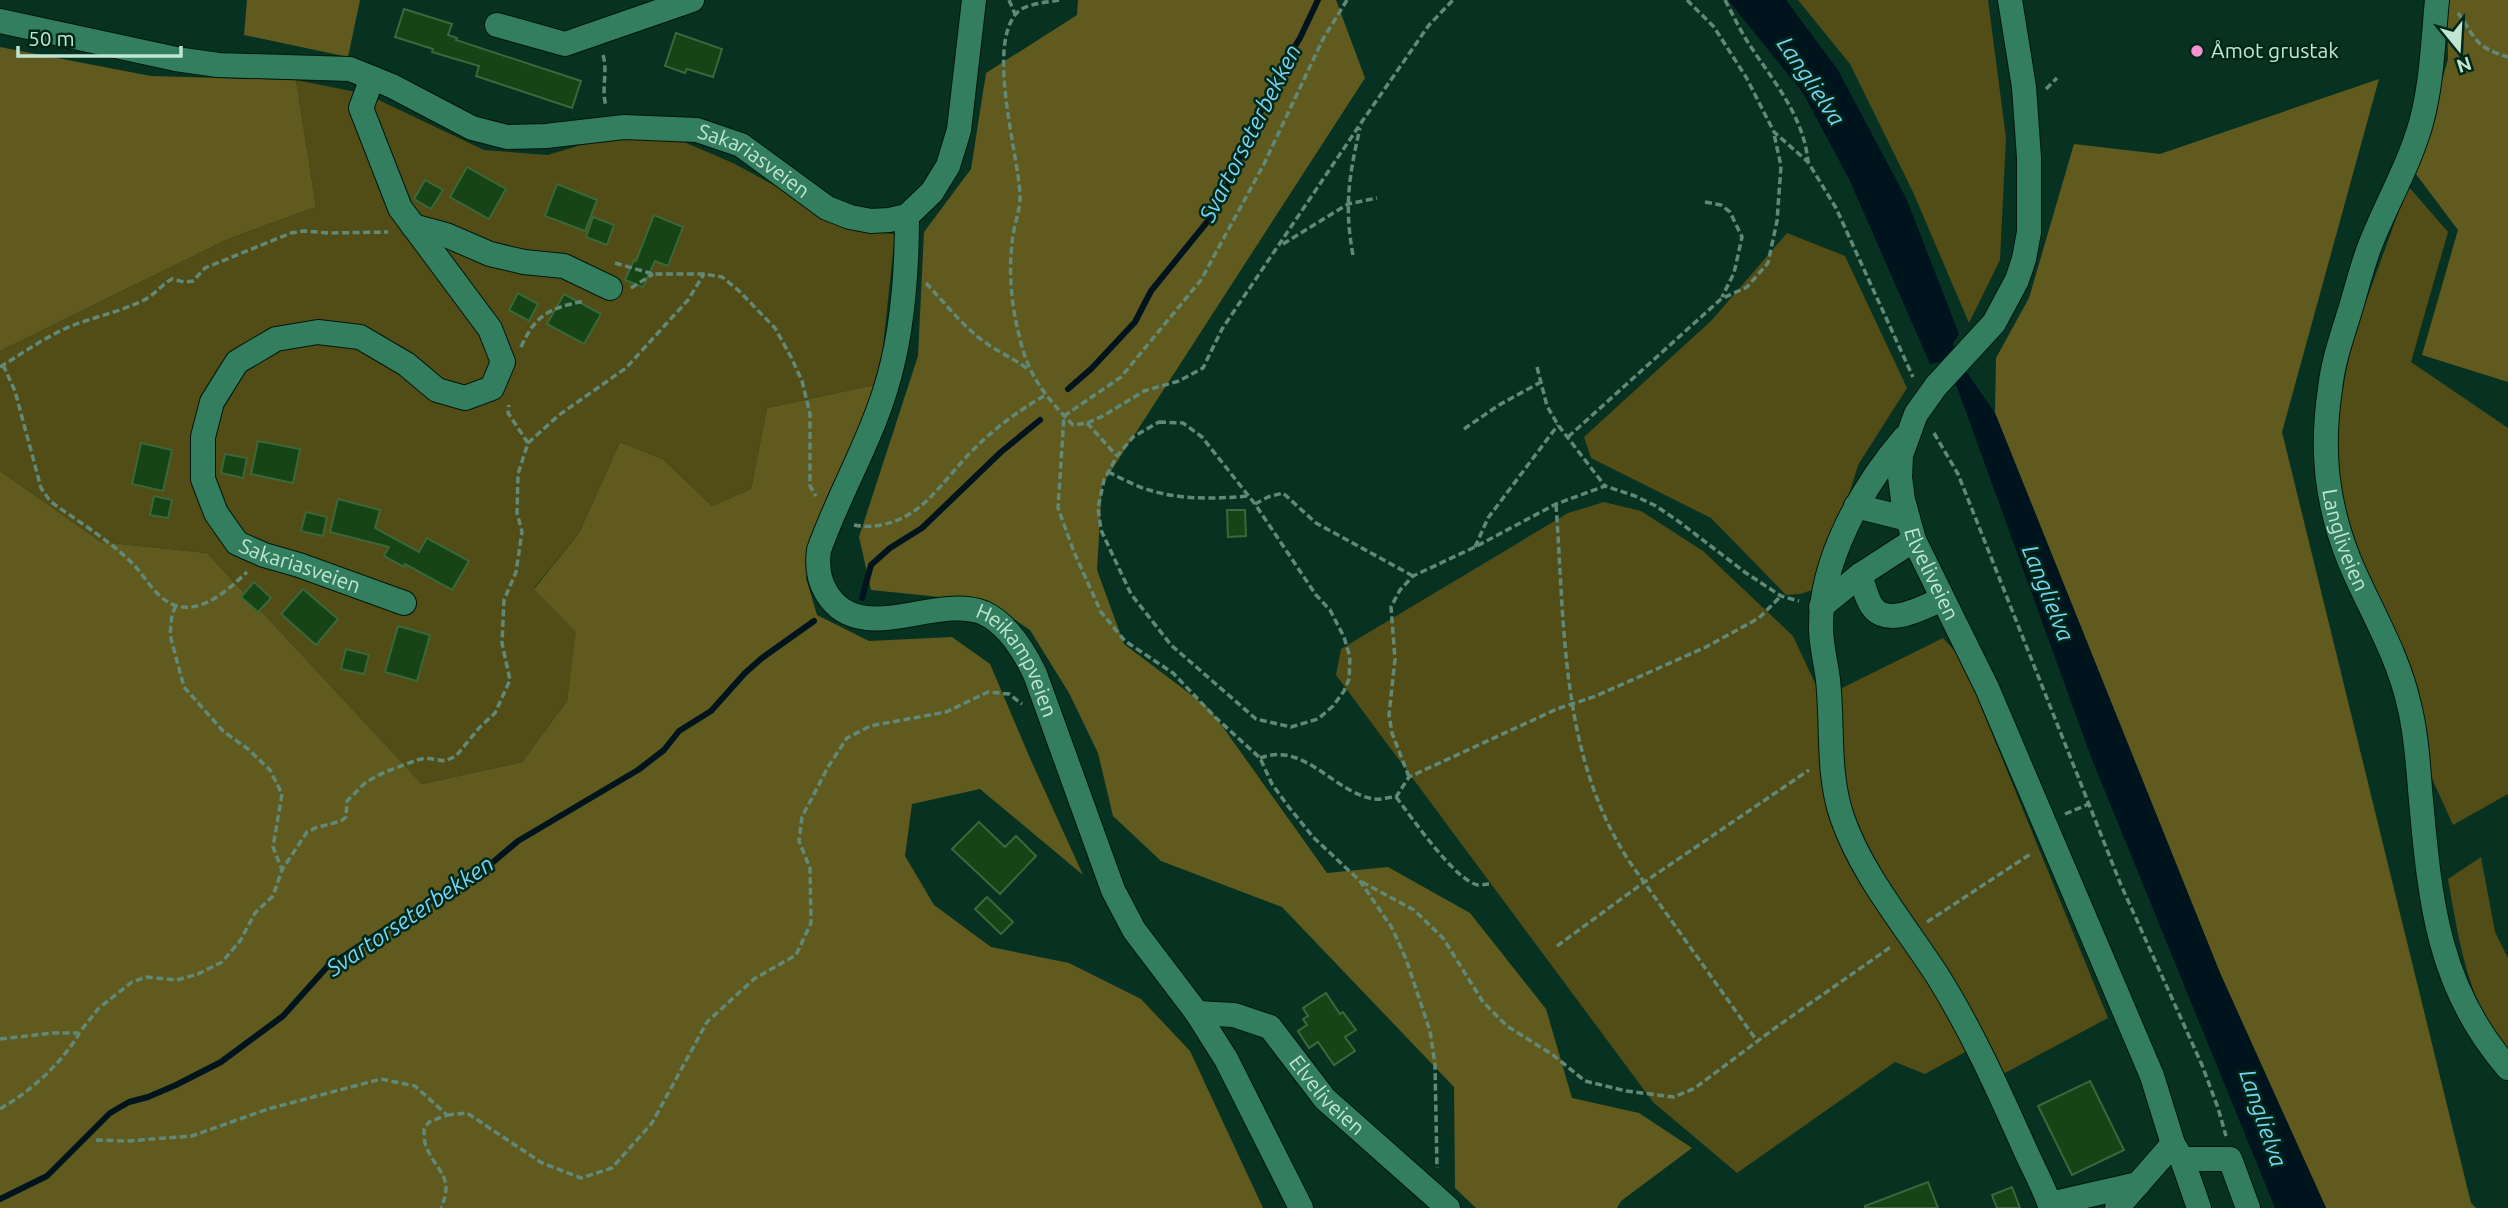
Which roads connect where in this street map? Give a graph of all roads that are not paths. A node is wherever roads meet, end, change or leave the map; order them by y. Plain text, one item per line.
1 (692, 0) edge
2 (974, 0) edge
3 (2010, 0) edge
4 (2444, 3) edge
5 (0, 20) edge
6 (497, 25) dead end
7 (372, 78) junction
8 (907, 216) junction
9 (402, 229) junction
10 (614, 281) road end
11 (1912, 424) junction
12 (1856, 506) junction
13 (1911, 529) junction
14 (1860, 575) junction
15 (1942, 599) junction
16 (404, 603) dead end
17 (1821, 607) junction
18 (1197, 1013) junction
19 (2508, 1068) edge
20 (2178, 1152) junction
21 (2138, 1184) junction
22 (1443, 1203) edge
23 (2050, 1206) edge
24 (1301, 1208) edge
25 (2117, 1208) edge
26 (2199, 1208) edge
27 (2248, 1208) edge

1 - 6 street
2 - 8 street
3 - 11 street, Elveliveien
4 - 19 street, Langliveien
5 - 7 street, Sakariasveien
7 - 8 street, Sakariasveien
7 - 9 street, Sakariasveien
8 - 18 street, Heikampveien
9 - 10 street
9 - 16 street, Sakariasveien
11 - 12 street
11 - 13 street, Elveliveien
12 - 13 street
12 - 17 street
13 - 14 street
13 - 15 street, Elveliveien
14 - 15 street
14 - 17 street
15 - 20 street, Elveliveien
17 - 23 street
18 - 22 street, Elveliveien
18 - 24 street, Heikampveien
20 - 21 street
20 - 26 street, Elveliveien
20 - 27 street
21 - 23 street
21 - 25 street

